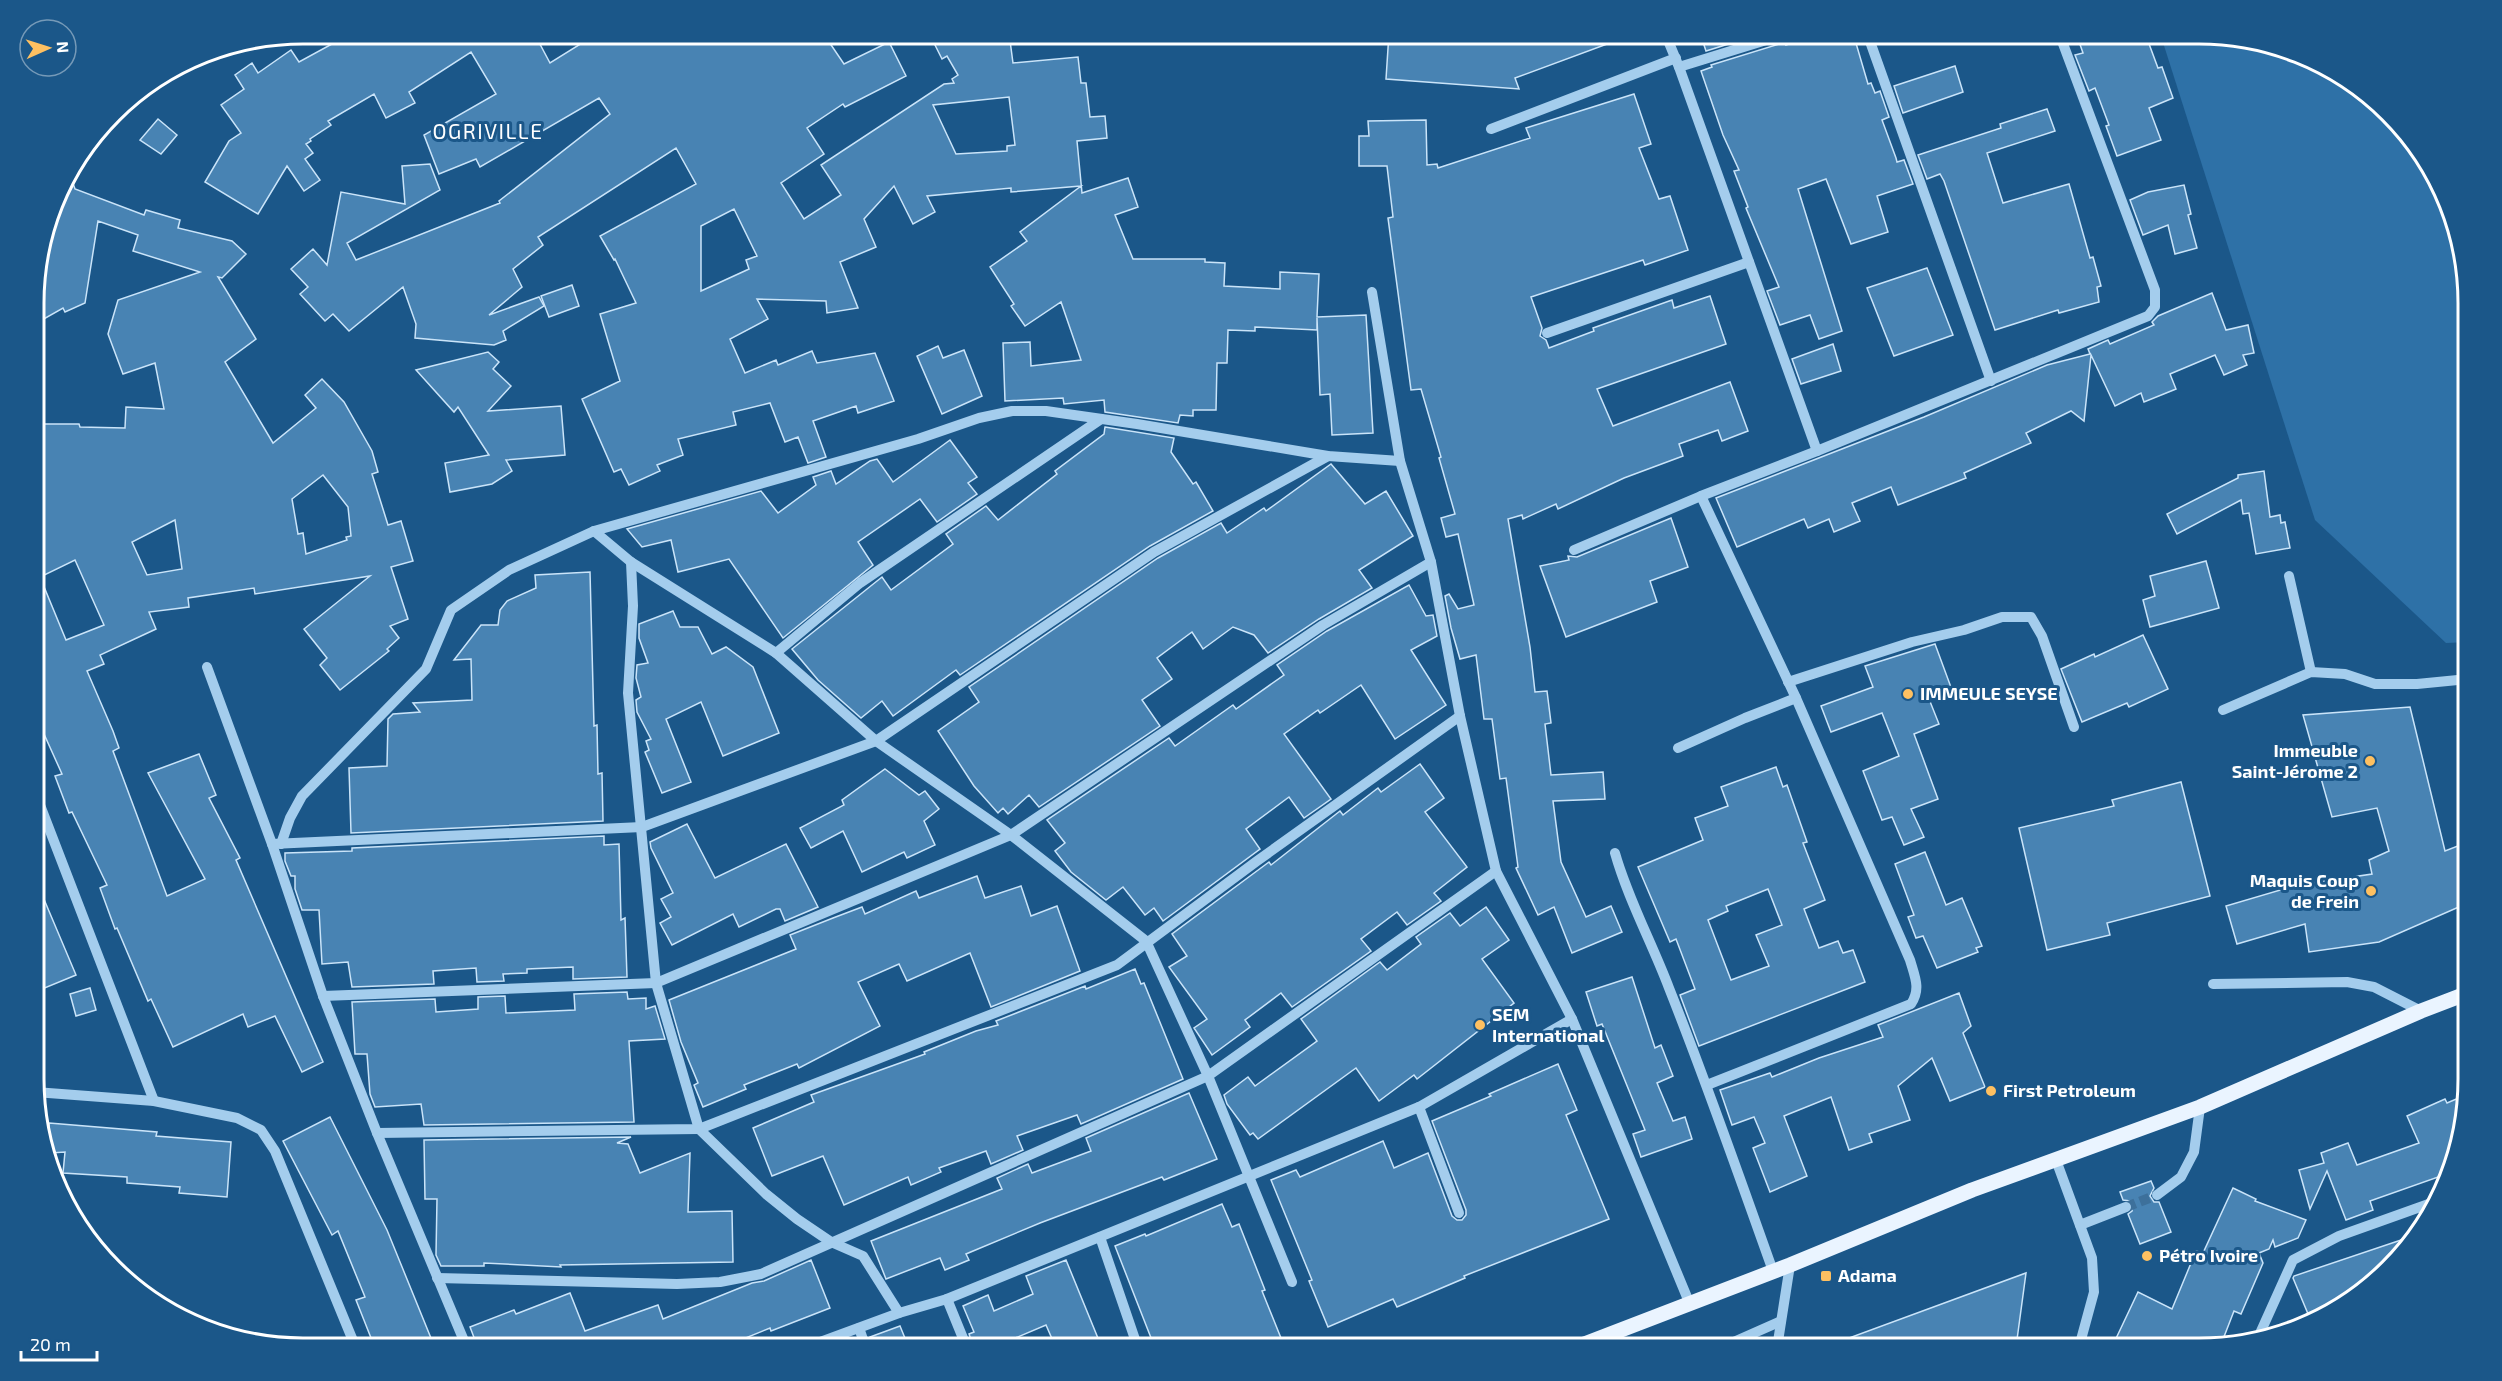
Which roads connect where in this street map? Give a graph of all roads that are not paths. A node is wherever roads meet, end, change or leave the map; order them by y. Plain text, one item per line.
1 (1670, 44) edge
2 (1747, 44) edge
3 (1871, 44) edge
4 (2062, 44) edge
5 (1678, 62) junction
6 (1491, 129) dead end
7 (1749, 262) junction
8 (1372, 292) dead end
9 (1547, 333) dead end
10 (1991, 381) junction
11 (1101, 419) junction
12 (1817, 451) junction
13 (1328, 456) junction
14 (1400, 461) junction
15 (1701, 496) junction
16 (594, 531) junction
17 (1574, 550) dead end
18 (631, 562) junction
19 (1431, 562) junction
20 (2289, 576) dead end
21 (776, 653) junction
22 (207, 667) dead end
23 (2311, 672) junction
24 (2458, 680) edge
25 (1788, 682) junction
26 (1797, 698) junction
27 (2223, 710) dead end
28 (1460, 716) junction
29 (2074, 727) dead end
30 (876, 741) junction
31 (1678, 748) dead end
32 (44, 815) edge
33 (642, 827) junction
34 (1011, 834) junction
35 (276, 844) junction
36 (1615, 853) dead end
37 (1496, 871) junction
38 (1146, 942) junction
39 (656, 983) junction
40 (2213, 984) dead end
41 (323, 996) junction
42 (2458, 997) edge
43 (2421, 1011) junction
44 (1572, 1019) junction
45 (1208, 1076) junction
46 (1707, 1085) junction
47 (44, 1093) edge
48 (154, 1101) junction
49 (1419, 1107) junction
50 (2200, 1107) junction
51 (699, 1129) junction
52 (377, 1134) junction
53 (2056, 1160) junction
54 (1248, 1175) junction
55 (2157, 1195) tunnel mouth
56 (2426, 1205) edge
57 (2126, 1207) tunnel mouth
58 (1459, 1214) dead end
59 (2080, 1225) junction
60 (1100, 1237) junction
61 (831, 1242) junction
62 (1790, 1264) junction
63 (1773, 1270) junction
64 (437, 1278) junction
65 (1292, 1282) dead end
66 (947, 1299) junction
67 (1689, 1302) junction
68 (899, 1313) junction
69 (1781, 1321) junction
70 (859, 1328) junction
71 (2261, 1330) edge
72 (352, 1338) edge
73 (463, 1338) edge
74 (832, 1338) edge
75 (862, 1338) edge
76 (963, 1338) edge
77 (1135, 1338) edge
78 (1599, 1338) edge
79 (1742, 1338) edge
80 (1778, 1338) edge
81 (2081, 1338) edge

1 - 5 street
2 - 5 street
3 - 10 street
4 - 10 street
5 - 6 street
5 - 7 street
7 - 9 street
7 - 12 street
8 - 14 street
10 - 12 street
11 - 13 street
11 - 16 street
11 - 21 street
12 - 15 street
13 - 14 street
13 - 30 street
14 - 19 street
15 - 17 street
15 - 25 street
16 - 18 street
16 - 35 street
18 - 21 street
18 - 33 street
19 - 28 street
19 - 34 street
20 - 23 street
21 - 30 street
22 - 35 street
23 - 24 street
23 - 27 street
25 - 26 street
25 - 29 street
26 - 31 street
26 - 46 street
28 - 37 street
28 - 38 street
30 - 33 street
30 - 34 street
32 - 48 street
33 - 35 street
33 - 39 street
34 - 38 street
34 - 39 street
35 - 41 street
36 - 46 street
37 - 44 street
37 - 45 street
38 - 45 street
38 - 51 street
39 - 41 street
39 - 51 street
40 - 43 street
41 - 52 street
42 - 43 main road
43 - 50 main road
44 - 49 street
44 - 67 street
45 - 54 street
45 - 61 street
46 - 63 street
47 - 48 street
48 - 72 street
49 - 54 street
49 - 58 street
50 - 53 main road
50 - 55 street
51 - 52 street
51 - 61 street
52 - 64 street
53 - 59 street
53 - 62 main road
54 - 60 street
54 - 65 street
56 - 71 street
57 - 59 street
59 - 81 street
60 - 66 street
60 - 77 street
61 - 64 street
61 - 68 street
62 - 63 main road
62 - 69 street
63 - 67 main road
64 - 73 street
66 - 68 street
66 - 76 street
67 - 78 main road
68 - 70 street
69 - 79 street
69 - 80 street
70 - 74 street
70 - 75 street

